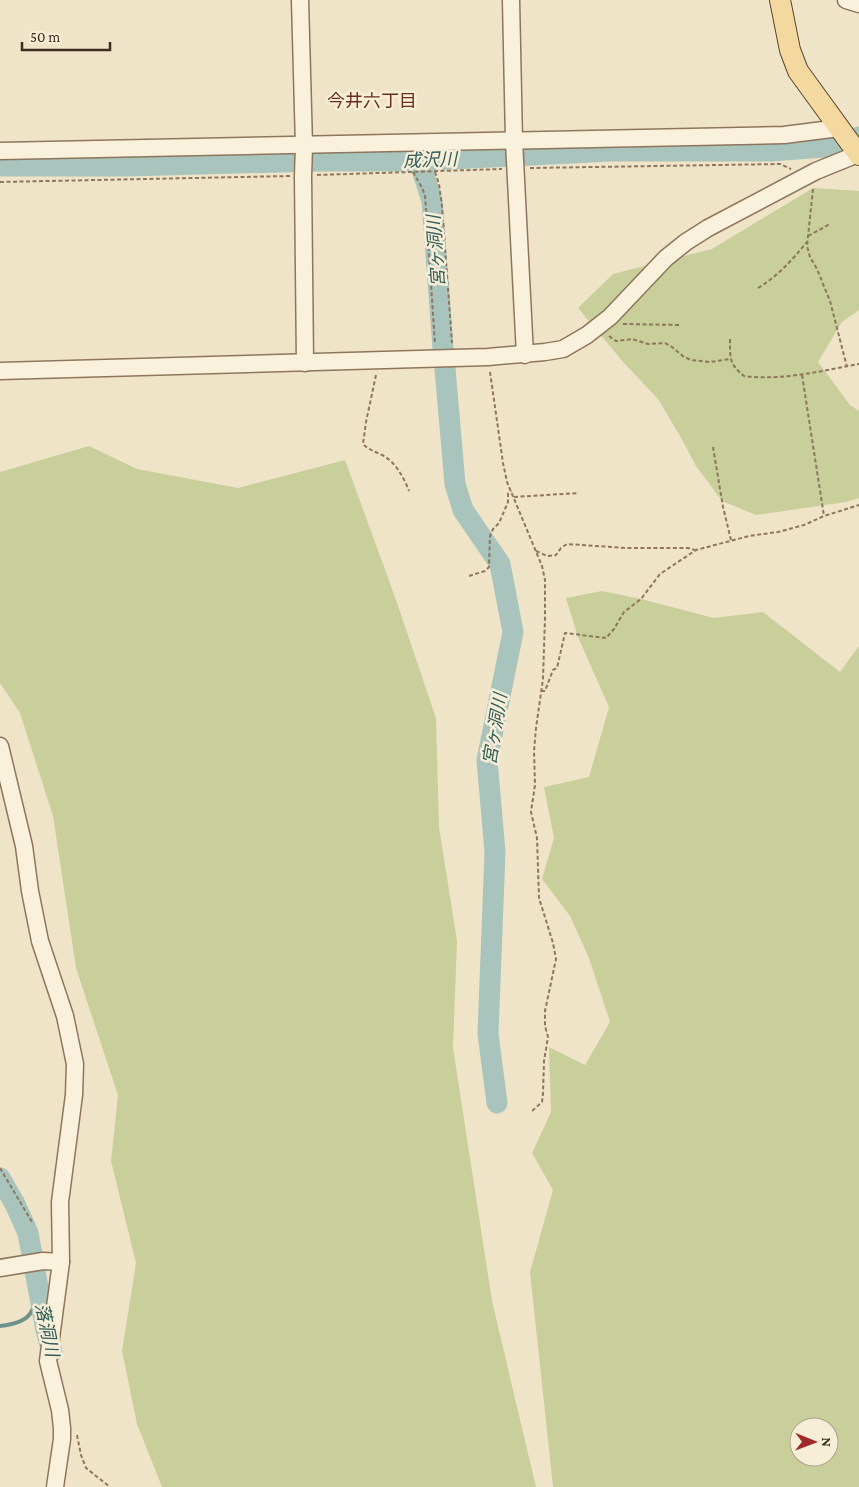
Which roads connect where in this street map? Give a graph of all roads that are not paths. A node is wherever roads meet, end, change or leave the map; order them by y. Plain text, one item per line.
1 (300, 0) edge
2 (511, 0) edge
3 (780, 0) edge
4 (846, 0) edge
5 (859, 4) edge
6 (839, 128) junction
7 (514, 141) junction
8 (304, 146) junction
9 (0, 151) edge
10 (858, 154) edge
11 (525, 354) junction
12 (305, 363) junction
13 (0, 371) edge
14 (0, 746) edge
15 (61, 1262) junction
16 (0, 1268) edge
17 (55, 1487) edge

1 - 8 street
2 - 7 street
3 - 6 main road
4 - 5 street
6 - 7 street
6 - 10 main road
7 - 8 street
7 - 11 street
8 - 9 street
8 - 12 street
10 - 11 street
11 - 12 street
12 - 13 street
14 - 15 street
15 - 16 street
15 - 17 street

